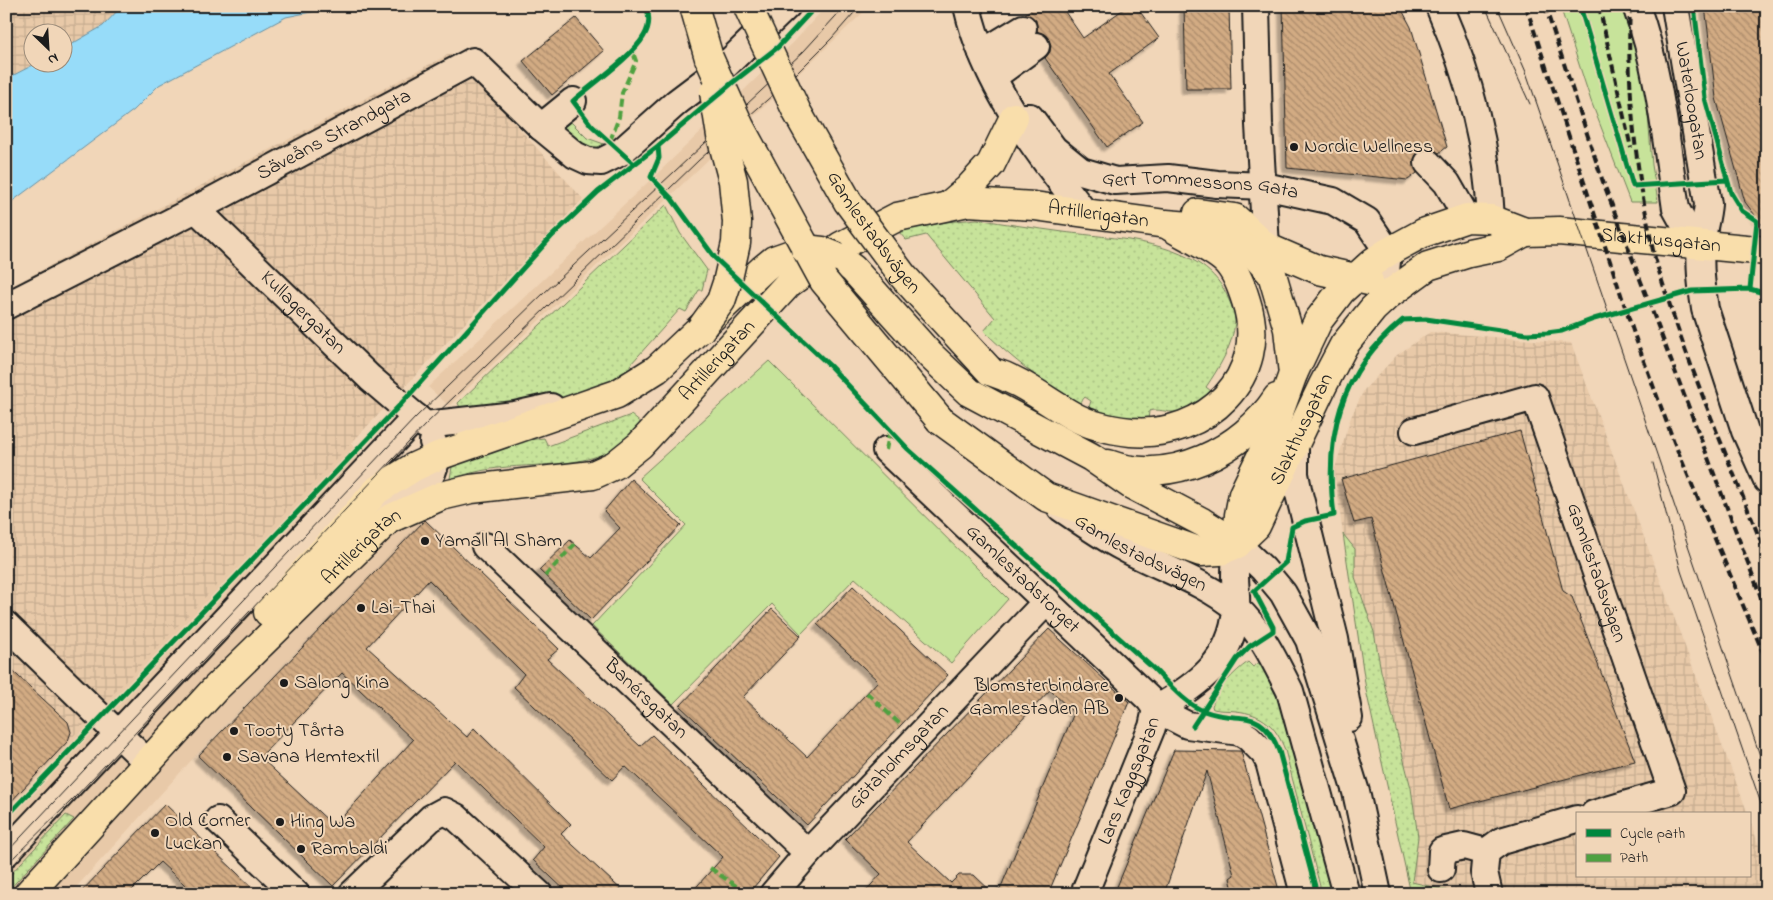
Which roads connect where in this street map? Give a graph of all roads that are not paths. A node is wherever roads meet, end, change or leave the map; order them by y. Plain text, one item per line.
1 (694, 6) edge
2 (748, 6) edge
3 (787, 6) edge
4 (967, 6) edge
5 (1256, 6) edge
6 (1439, 6) edge
7 (1636, 6) edge
8 (1675, 6) edge
9 (982, 53) junction
10 (709, 58) junction
11 (993, 76) junction
12 (573, 101) dead end
13 (1014, 117) junction
14 (541, 127) junction
15 (1428, 163) dead end
16 (1264, 186) junction
17 (949, 204) junction
18 (196, 209) junction
19 (1085, 212) junction
20 (1479, 218) junction
21 (1166, 224) junction
22 (1525, 232) junction
23 (1701, 244) junction
24 (1266, 247) junction
25 (805, 249) junction
26 (1767, 251) edge
27 (1416, 273) joint
28 (1272, 274) junction
29 (1385, 276) junction
30 (1356, 278) junction
31 (6, 306) edge
32 (700, 330) junction
33 (990, 371) junction
34 (1293, 374) junction
35 (618, 394) junction
36 (420, 421) junction
37 (1414, 430) dead end
38 (1040, 431) junction
39 (1295, 444) junction
40 (886, 450) dead end
41 (438, 456) junction
42 (1090, 457) junction
43 (1767, 480) edge
44 (1046, 497) junction
45 (1237, 544) junction
46 (485, 546) dead end
47 (1047, 601) junction
48 (301, 603) junction
49 (1236, 609) junction
50 (6, 625) edge
51 (214, 690) junction
52 (1156, 709) junction
53 (118, 733) junction
54 (147, 762) junction
55 (1356, 792) junction
56 (1601, 812) edge
57 (218, 820) dead end
58 (1574, 828) edge
59 (1486, 852) junction
60 (6, 853) edge
61 (808, 853) junction
62 (1441, 869) dead end
63 (28, 894) edge
64 (296, 894) edge
65 (352, 894) edge
66 (539, 894) edge
67 (773, 894) edge
68 (1084, 894) edge
69 (1304, 894) edge
70 (1346, 894) edge
71 (1378, 894) edge
72 (1489, 894) edge

1 - 10 main road, Gamlestadsvägen
2 - 33 main road, Gamlestadsvägen, bridge
3 - 14 street
4 - 9 street, Gert Tommessons Gata
5 - 16 street
6 - 20 street
7 - 23 street, Waterloogatan
8 - 23 street, Waterloogatan
9 - 11 street, Gert Tommessons Gata
9 - 11 street
10 - 25 main road, Gamlestadsvägen, bridge
10 - 32 main road, Artillerigatan, bridge
11 - 13 street, Gert Tommessons Gata
12 - 14 street
13 - 16 street, Gert Tommessons Gata
13 - 17 main road
13 - 19 street, Gert Tommessons Gata
14 - 18 street, Säveåns Strandgata
15 - 20 street
16 - 24 street
16 - 29 street, Gert Tommessons Gata
17 - 19 main road, Artillerigatan
17 - 48 main road, Artillerigatan
18 - 31 street
18 - 36 street, Kullagergatan
19 - 21 main road, Artillerigatan
20 - 22 main road, Slakthusgatan
20 - 29 main road, Slakthusgatan
21 - 24 main road, Artillerigatan
21 - 28 main road, Artillerigatan
21 - 33 main road, Artillerigatan
22 - 23 main road, Slakthusgatan
22 - 27 main road, Slakthusgatan
23 - 26 main road, Slakthusgatan
23 - 43 street
24 - 28 street
24 - 30 main road, Artillerigatan
25 - 32 main road, Artillerigatan, bridge
25 - 38 main road, Gamlestadsvägen, bridge
25 - 44 main road, Gamlestadsvägen, bridge
27 - 29 main road, Artillerigatan
28 - 34 main road, Artillerigatan
29 - 30 main road, Artillerigatan
29 - 39 main road, Slakthusgatan
30 - 34 main road, Slakthusgatan
32 - 35 main road, Artillerigatan
33 - 38 main road, Gamlestadsvägen
34 - 42 main road, Slakthusgatan
34 - 45 main road, Slakthusgatan
35 - 36 street
35 - 41 main road, Artillerigatan
36 - 41 street
36 - 53 street
37 - 56 street, Gamlestadsvägen
38 - 42 main road, Gamlestadsvägen
39 - 45 main road, Slakthusgatan
39 - 55 street, Gamlestadsvägen
40 - 47 street, Gamlestadstorget
41 - 48 street, Artillerigatan
41 - 51 main road, Artillerigatan
42 - 45 main road, Gamlestadsvägen
44 - 45 main road, Gamlestadsvägen
44 - 49 street, Gamlestadsvägen
45 - 49 street, Gamlestadsvägen
45 - 55 street, Gamlestadsvägen
46 - 61 street, Banérsgatan
47 - 52 street, Gamlestadstorget
47 - 61 street, Götaholmsgatan
48 - 51 main road, Artillerigatan
49 - 52 street, Lars Kaggsgatan
49 - 70 street, Gamlestadsvägen
50 - 53 street
51 - 54 main road, Artillerigatan
52 - 68 street, Lars Kaggsgatan
52 - 69 street
53 - 54 street
53 - 60 street
54 - 63 main road, Artillerigatan
55 - 71 street, Gamlestadsvägen
57 - 64 street
58 - 59 street
59 - 62 street
59 - 72 street
61 - 67 street, Götaholmsgatan
65 - 66 street

